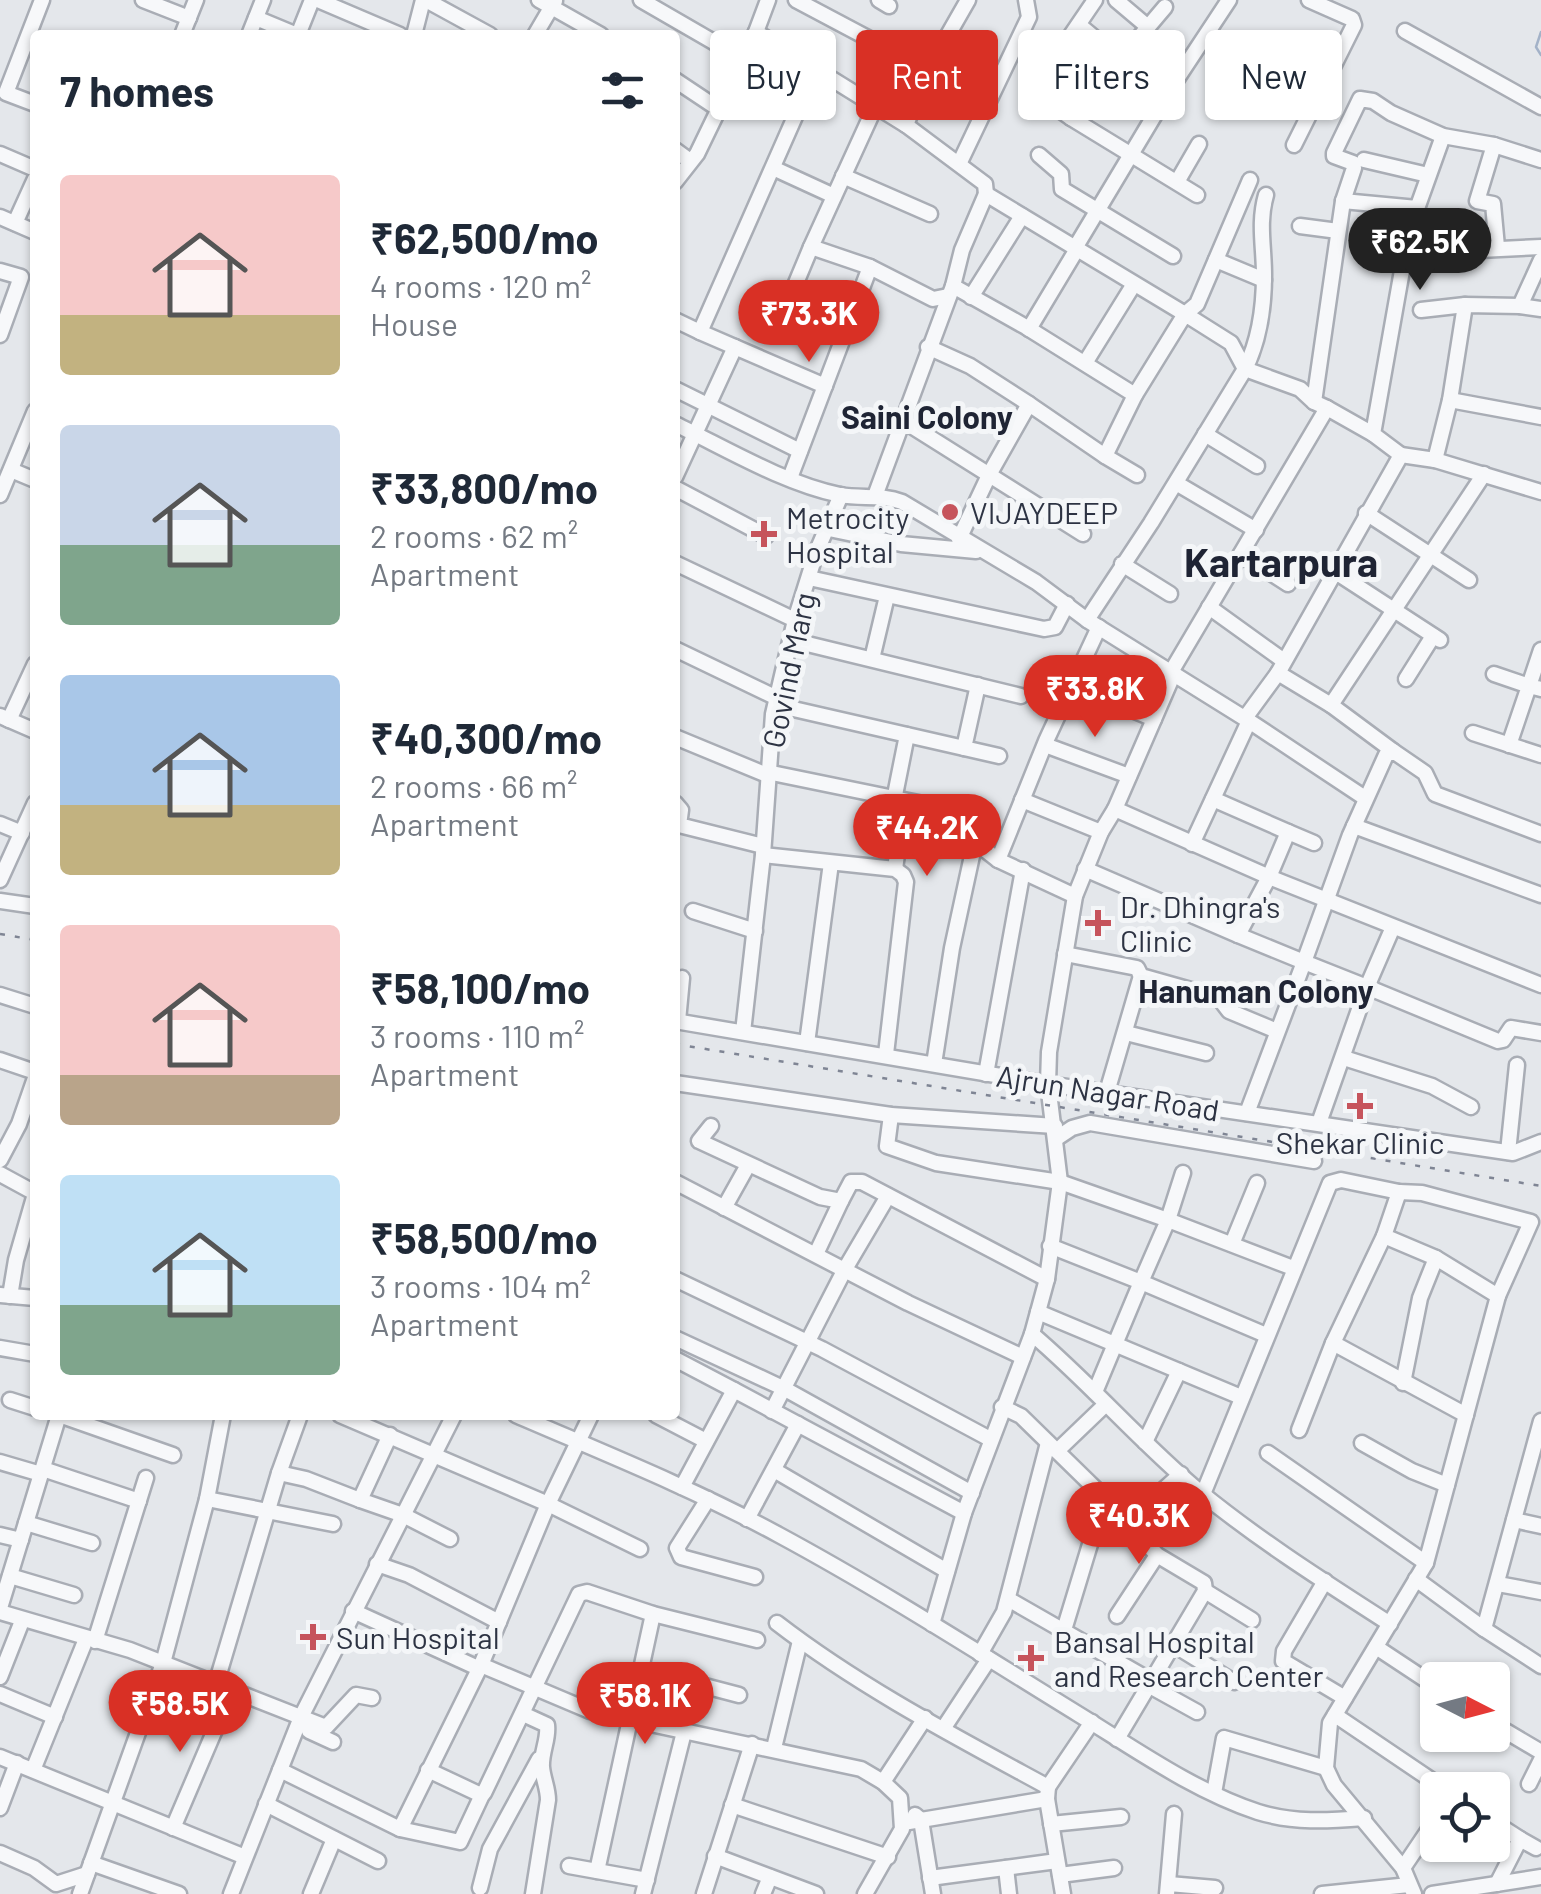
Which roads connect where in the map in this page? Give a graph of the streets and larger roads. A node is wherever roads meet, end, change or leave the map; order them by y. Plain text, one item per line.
1 (42, 0) edge
2 (143, 0) edge
3 (196, 0) edge
4 (263, 0) edge
5 (315, 0) edge
6 (424, 0) edge
7 (641, 0) edge
8 (796, 0) edge
9 (966, 0) edge
10 (1026, 0) edge
11 (1095, 0) edge
12 (1116, 0) edge
13 (1229, 0) edge
14 (1310, 0) edge
15 (549, 2) edge
16 (763, 2) edge
17 (1165, 7) dead end
18 (188, 18) junction
19 (256, 18) junction
20 (1079, 25) junction
21 (1148, 27) junction
22 (30, 28) junction
23 (35, 30) edge
24 (184, 30) edge
25 (252, 30) edge
26 (286, 30) edge
27 (300, 30) edge
28 (388, 30) edge
29 (415, 30) edge
30 (481, 30) edge
31 (537, 30) edge
32 (593, 30) edge
33 (756, 30) edge
34 (950, 30) edge
35 (1076, 30) edge
36 (1085, 30) edge
37 (1145, 30) edge
38 (1404, 31) dead end
39 (856, 32) edge
40 (710, 40) edge
41 (680, 83) edge
42 (30, 102) edge
43 (710, 103) edge
44 (1541, 107) edge
45 (715, 120) edge
46 (794, 120) edge
47 (869, 120) edge
48 (897, 120) edge
49 (908, 120) edge
50 (1074, 120) edge
51 (906, 125) junction
52 (1443, 136) junction
53 (1200, 144) dead end
54 (1494, 144) junction
55 (1294, 145) dead end
56 (1132, 153) junction
57 (0, 154) edge
58 (680, 154) edge
59 (1039, 155) dead end
60 (1364, 160) dead end
61 (1541, 160) edge
62 (690, 161) junction
63 (960, 162) junction
64 (30, 167) edge
65 (773, 168) junction
66 (680, 175) edge
67 (1428, 175) junction
68 (844, 176) junction
69 (1250, 180) dead end
70 (1177, 182) junction
71 (30, 190) edge
72 (986, 194) junction
73 (1198, 195) dead end
74 (1266, 195) dead end
75 (834, 196) junction
76 (1343, 201) junction
77 (1417, 208) junction
78 (1097, 211) junction
79 (930, 214) dead end
80 (1022, 216) junction
81 (0, 217) edge
82 (15, 224) junction
83 (1300, 226) dead end
84 (30, 230) edge
85 (1338, 231) junction
86 (812, 247) junction
87 (1497, 247) junction
88 (1541, 247) edge
89 (1076, 249) junction
90 (1440, 252) dead end
91 (1174, 256) dead end
92 (1216, 260) junction
93 (1541, 260) edge
94 (870, 267) junction
95 (0, 271) edge
96 (1264, 280) junction
97 (1134, 284) junction
98 (950, 291) junction
99 (971, 298) junction
100 (1465, 305) junction
101 (1520, 306) junction
102 (1541, 309) edge
103 (1422, 310) dead end
104 (1185, 314) junction
105 (781, 318) dead end
106 (680, 322) edge
107 (1029, 329) junction
108 (0, 332) edge
109 (700, 332) junction
110 (735, 347) junction
111 (928, 347) junction
112 (1085, 363) junction
113 (1245, 369) junction
114 (825, 386) junction
115 (680, 392) edge
116 (1134, 395) junction
117 (1450, 400) junction
118 (1028, 404) junction
119 (1320, 405) junction
120 (708, 406) junction
121 (1541, 417) edge
122 (902, 420) junction
123 (30, 421) edge
124 (680, 426) edge
125 (696, 434) junction
126 (1206, 434) junction
127 (1373, 434) junction
128 (800, 451) junction
129 (1400, 455) junction
130 (1105, 456) junction
131 (1435, 460) junction
132 (8, 465) edge
133 (1257, 466) dead end
134 (680, 467) edge
135 (990, 473) junction
136 (1484, 474) junction
137 (1137, 475) dead end
138 (30, 477) edge
139 (790, 478) junction
140 (1176, 483) junction
141 (680, 491) edge
142 (1541, 492) edge
143 (0, 495) edge
144 (841, 495) junction
145 (875, 496) junction
146 (1366, 513) junction
147 (828, 529) junction
148 (1256, 530) junction
149 (1083, 534) dead end
150 (766, 536) dead end
151 (959, 539) junction
152 (982, 551) junction
153 (1241, 554) junction
154 (1431, 556) junction
155 (1122, 564) junction
156 (680, 565) edge
157 (1334, 571) junction
158 (808, 578) junction
159 (1469, 580) dead end
160 (1288, 584) dead end
161 (1170, 594) dead end
162 (887, 596) junction
163 (1067, 604) junction
164 (1209, 607) junction
165 (1394, 610) junction
166 (796, 620) junction
167 (1093, 624) junction
168 (791, 640) junction
169 (1541, 650) edge
170 (680, 652) edge
171 (872, 659) junction
172 (1281, 667) junction
173 (1172, 672) junction
174 (30, 673) edge
175 (1494, 674) dead end
176 (1406, 679) dead end
177 (978, 685) junction
178 (1072, 685) junction
179 (1535, 688) edge
180 (1021, 696) dead end
181 (776, 702) junction
182 (1330, 705) junction
183 (4, 718) edge
184 (1154, 719) junction
185 (1247, 719) junction
186 (30, 729) edge
187 (1473, 733) dead end
188 (907, 735) junction
189 (680, 739) edge
190 (1045, 744) junction
191 (1509, 745) junction
192 (964, 748) junction
193 (1393, 751) junction
194 (1541, 755) edge
195 (999, 756) dead end
196 (767, 774) junction
197 (1129, 776) junction
198 (1365, 798) junction
199 (1214, 799) junction
200 (894, 800) junction
201 (1022, 800) junction
202 (1115, 809) junction
203 (30, 815) edge
204 (0, 824) edge
205 (680, 826) edge
206 (1354, 826) junction
207 (1101, 832) junction
208 (1288, 832) junction
209 (22, 833) junction
210 (1541, 834) edge
211 (899, 840) dead end
212 (976, 842) junction
213 (1314, 842) dead end
214 (1192, 844) junction
215 (763, 850) junction
216 (998, 860) junction
217 (831, 863) junction
218 (895, 869) junction
219 (1086, 869) junction
220 (1023, 870) junction
221 (2, 871) edge
222 (1270, 876) junction
223 (1541, 895) edge
224 (1075, 896) junction
225 (1326, 900) junction
226 (0, 902) edge
227 (30, 905) edge
228 (693, 912) dead end
229 (1393, 927) junction
230 (755, 931) junction
231 (1238, 935) junction
232 (1066, 954) junction
233 (1304, 962) junction
234 (1141, 976) junction
235 (682, 978) dead end
236 (1541, 985) edge
237 (1367, 987) junction
238 (0, 995) edge
239 (680, 995) edge
240 (30, 1004) edge
241 (680, 1022) edge
242 (1277, 1031) junction
243 (743, 1032) junction
244 (1126, 1033) junction
245 (1541, 1034) edge
246 (807, 1042) junction
247 (1206, 1052) dead end
248 (886, 1054) junction
249 (1344, 1058) junction
250 (0, 1060) edge
251 (934, 1064) junction
252 (1517, 1065) dead end
253 (30, 1073) edge
254 (986, 1074) junction
255 (1048, 1084) junction
256 (680, 1088) edge
257 (30, 1091) edge
258 (1107, 1092) junction
259 (1472, 1106) dead end
260 (1247, 1113) junction
261 (892, 1114) junction
262 (1319, 1123) junction
263 (711, 1126) dead end
264 (1056, 1132) junction
265 (1541, 1142) edge
266 (1508, 1152) junction
267 (0, 1160) edge
268 (1314, 1161) dead end
269 (748, 1165) junction
270 (1183, 1173) dead end
271 (0, 1174) edge
272 (1060, 1182) junction
273 (1257, 1184) dead end
274 (680, 1185) edge
275 (30, 1191) edge
276 (1399, 1192) junction
277 (888, 1196) junction
278 (841, 1201) junction
279 (724, 1208) junction
280 (30, 1211) edge
281 (1168, 1220) junction
282 (1384, 1236) junction
283 (1232, 1244) junction
284 (1050, 1246) junction
285 (816, 1254) junction
286 (1436, 1258) junction
287 (1293, 1268) junction
288 (845, 1269) junction
289 (1047, 1279) junction
290 (680, 1281) edge
291 (1141, 1282) junction
292 (5, 1295) edge
293 (1498, 1296) junction
294 (30, 1298) edge
295 (1038, 1312) junction
296 (1032, 1334) junction
297 (1266, 1334) junction
298 (680, 1340) edge
299 (810, 1343) junction
300 (1333, 1343) junction
301 (1114, 1345) junction
302 (0, 1348) edge
303 (30, 1353) edge
304 (1023, 1357) junction
305 (680, 1362) edge
306 (1178, 1371) junction
307 (1403, 1383) junction
308 (734, 1390) junction
309 (785, 1390) junction
310 (1240, 1396) junction
311 (1100, 1398) junction
312 (10, 1400) dead end
313 (30, 1406) edge
314 (1002, 1407) junction
315 (772, 1411) junction
316 (1466, 1415) junction
317 (58, 1420) edge
318 (73, 1420) edge
319 (222, 1420) edge
320 (298, 1420) edge
321 (352, 1420) edge
322 (451, 1420) edge
323 (527, 1420) edge
324 (589, 1420) edge
325 (666, 1420) edge
326 (1541, 1421) edge
327 (798, 1424) junction
328 (1299, 1430) dead end
329 (390, 1435) junction
330 (990, 1439) junction
331 (706, 1441) junction
332 (578, 1442) junction
333 (1145, 1442) junction
334 (1362, 1443) dead end
335 (1053, 1447) junction
336 (1268, 1454) dead end
337 (173, 1455) dead end
338 (433, 1456) junction
339 (0, 1462) edge
340 (774, 1470) junction
341 (42, 1472) junction
342 (280, 1474) junction
343 (1180, 1474) junction
344 (146, 1478) dead end
345 (1447, 1486) junction
346 (682, 1487) junction
347 (972, 1493) junction
348 (1202, 1494) junction
349 (206, 1499) junction
350 (708, 1499) junction
351 (360, 1500) junction
352 (1107, 1500) junction
353 (139, 1501) junction
354 (548, 1504) junction
355 (269, 1510) junction
356 (964, 1513) junction
357 (403, 1516) junction
358 (747, 1518) junction
359 (1514, 1520) junction
360 (1126, 1522) junction
361 (26, 1523) junction
362 (332, 1524) dead end
363 (1541, 1526) edge
364 (0, 1535) edge
365 (450, 1539) dead end
366 (21, 1540) junction
367 (92, 1543) dead end
368 (640, 1549) dead end
369 (1157, 1555) junction
370 (1426, 1563) junction
371 (377, 1564) junction
372 (947, 1570) junction
373 (10, 1576) junction
374 (755, 1577) dead end
375 (1416, 1579) junction
376 (1325, 1582) junction
377 (1498, 1584) junction
378 (1205, 1590) junction
379 (1541, 1592) edge
380 (74, 1595) dead end
381 (1008, 1600) junction
382 (0, 1610) edge
383 (353, 1611) junction
384 (653, 1614) junction
385 (1117, 1616) dead end
386 (1252, 1620) dead end
387 (22, 1621) junction
388 (499, 1622) junction
389 (777, 1623) dead end
390 (932, 1624) junction
391 (1390, 1624) junction
392 (1484, 1629) junction
393 (1064, 1630) junction
394 (91, 1640) junction
395 (757, 1640) dead end
396 (800, 1641) junction
397 (1174, 1645) junction
398 (1376, 1647) junction
399 (985, 1656) junction
400 (163, 1663) junction
401 (480, 1666) junction
402 (1541, 1666) edge
403 (640, 1669) junction
404 (1420, 1676) edge
405 (0, 1677) edge
406 (1234, 1682) dead end
407 (216, 1684) junction
408 (1151, 1684) junction
409 (536, 1688) junction
410 (0, 1694) edge
411 (739, 1694) dead end
412 (150, 1698) junction
413 (372, 1698) dead end
414 (1345, 1698) junction
415 (1197, 1712) dead end
416 (523, 1714) junction
417 (1335, 1715) junction
418 (54, 1717) junction
419 (925, 1718) junction
420 (304, 1719) junction
421 (628, 1719) junction
422 (1092, 1722) junction
423 (943, 1730) junction
424 (684, 1732) junction
425 (1510, 1734) edge
426 (1117, 1738) junction
427 (333, 1742) dead end
428 (752, 1744) junction
429 (774, 1748) junction
430 (1541, 1752) edge
431 (542, 1754) junction
432 (0, 1756) edge
433 (1541, 1760) edge
434 (17, 1763) junction
435 (1326, 1768) junction
436 (33, 1770) junction
437 (280, 1770) junction
438 (428, 1770) junction
439 (1420, 1772) edge
440 (884, 1782) junction
441 (1529, 1784) dead end
442 (1214, 1792) junction
443 (1047, 1793) junction
444 (482, 1795) junction
445 (112, 1803) junction
446 (266, 1804) junction
447 (732, 1805) junction
448 (902, 1806) junction
449 (0, 1808) edge
450 (1174, 1814) dead end
451 (1121, 1816) dead end
452 (1364, 1818) junction
453 (921, 1820) junction
454 (903, 1823) junction
455 (1051, 1824) junction
456 (173, 1828) junction
457 (400, 1828) junction
458 (1510, 1832) edge
459 (334, 1838) junction
460 (1520, 1838) junction
461 (1420, 1843) edge
462 (1536, 1848) dead end
463 (0, 1853) edge
464 (715, 1856) junction
465 (245, 1857) junction
466 (888, 1858) junction
467 (378, 1861) dead end
468 (569, 1866) dead end
469 (89, 1868) junction
470 (1006, 1868) junction
471 (1058, 1868) junction
472 (1114, 1868) dead end
473 (1403, 1868) junction
474 (597, 1872) junction
475 (770, 1877) junction
476 (1541, 1877) edge
477 (1497, 1884) junction
478 (932, 1886) edge
479 (645, 1887) edge
480 (480, 1888) dead end
481 (1216, 1888) dead end
482 (1168, 1889) edge
483 (1412, 1889) edge
484 (160, 1891) edge
485 (1441, 1893) edge
486 (80, 1894) edge
487 (178, 1894) edge
488 (231, 1894) edge
489 (311, 1894) edge
490 (533, 1894) edge
491 (704, 1894) edge
492 (763, 1894) edge
493 (816, 1894) edge
494 (865, 1894) edge
495 (1010, 1894) edge
496 (1063, 1894) edge
497 (1322, 1894) edge

1 - 22 street
2 - 18 street
3 - 18 street
4 - 19 street
5 - 27 street
5 - 28 street
6 - 29 street
6 - 30 street
7 - 40 street
8 - 39 street
9 - 34 street
10 - 63 street
11 - 20 street
12 - 21 street
13 - 56 street
14 - 55 street
15 - 31 street
15 - 32 street
16 - 33 street
17 - 21 street
18 - 24 street
19 - 25 street
19 - 26 street
20 - 35 street
20 - 36 street
21 - 37 street
22 - 23 street
22 - 42 street
38 - 44 street
41 - 43 street
45 - 62 street
46 - 65 street
47 - 68 street
48 - 51 street
49 - 51 street
50 - 56 street
51 - 63 street
52 - 54 street
52 - 67 street
52 - 76 street
53 - 70 street
54 - 61 street
54 - 87 street
56 - 70 street
56 - 78 street
57 - 64 street
58 - 62 street
59 - 78 street
60 - 67 street
62 - 66 street
63 - 72 street
65 - 75 street
65 - 109 street
67 - 77 street
68 - 75 street
68 - 79 street
69 - 92 street
70 - 73 street
71 - 82 street
72 - 80 street
72 - 98 street
74 - 96 street
75 - 86 street
76 - 77 street
76 - 85 street
77 - 127 street
78 - 89 street
78 - 91 street
80 - 89 street
80 - 99 street
81 - 82 street
82 - 84 street
83 - 85 street
85 - 119 street
86 - 94 street
86 - 105 street
87 - 88 street
87 - 90 street
89 - 97 street
89 - 107 street
92 - 96 street
92 - 104 street
93 - 101 street
94 - 98 street
94 - 114 street
95 - 108 street
96 - 113 street
97 - 104 street
97 - 112 street
98 - 99 street
98 - 111 street
99 - 107 street
100 - 101 street
100 - 103 street
100 - 117 street
101 - 102 street
104 - 113 street
104 - 116 street
106 - 109 street
107 - 112 street
109 - 110 street
110 - 114 street
110 - 120 street
111 - 118 street
111 - 122 street
112 - 116 street
113 - 119 street
113 - 126 street
114 - 128 street
115 - 120 street
116 - 130 street
117 - 121 street
117 - 131 street
118 - 130 street
118 - 135 street
119 - 127 street
119 - 148 street
120 - 125 street
120 - 128 street
122 - 135 street
122 - 145 street
123 - 132 street
124 - 125 street
125 - 134 street
125 - 139 street
126 - 133 street
126 - 140 street
127 - 129 street
128 - 139 street
129 - 131 street
129 - 146 street
130 - 137 street
131 - 136 street
132 - 138 street
132 - 143 street
135 - 149 street
135 - 151 street
136 - 142 street
136 - 154 street
139 - 144 street
140 - 148 street
140 - 155 street
141 - 150 street
144 - 145 street
144 - 147 street, Govind Marg
145 - 151 street
146 - 154 street
146 - 157 street
147 - 152 street
147 - 158 street, Govind Marg
148 - 153 street
151 - 152 street
152 - 163 street
153 - 160 street
153 - 164 street
154 - 159 street
154 - 165 street
155 - 161 street
155 - 167 street
156 - 166 street
157 - 165 street
157 - 172 street
158 - 162 street
158 - 166 street, Govind Marg
162 - 163 street
162 - 171 street
163 - 167 street
164 - 172 street
164 - 173 street
165 - 176 street
165 - 182 street
166 - 168 street, Govind Marg
167 - 173 street
167 - 178 street
168 - 171 street
168 - 181 street, Govind Marg
169 - 179 street
170 - 181 street
171 - 177 street
172 - 182 street
172 - 185 street
173 - 184 street
173 - 185 street
174 - 183 street
175 - 179 street
177 - 180 street
177 - 192 street
178 - 184 street
178 - 190 street
179 - 191 street
181 - 188 street
181 - 196 street, Govind Marg
182 - 193 street
183 - 186 street
184 - 197 street
185 - 198 street
185 - 199 street
187 - 191 street
188 - 192 street
188 - 200 street
189 - 196 street
190 - 197 street
190 - 201 street
191 - 194 street
192 - 195 street
193 - 198 street
193 - 210 street
196 - 200 street
196 - 215 street, Govind Marg
197 - 202 street
198 - 206 street
199 - 208 street
199 - 214 street
200 - 212 street
201 - 207 street
201 - 216 street
202 - 207 street
202 - 214 street
203 - 209 street
204 - 209 street
205 - 215 street
206 - 223 street
206 - 225 street
207 - 219 street
208 - 213 street
208 - 222 street
209 - 221 street
211 - 218 street
212 - 216 street
212 - 251 street
214 - 222 street
215 - 217 street
215 - 230 street, Govind Marg
216 - 220 street
217 - 218 street
217 - 246 street
218 - 248 street
219 - 224 street
219 - 231 street
220 - 224 street
220 - 254 street
222 - 225 street
222 - 231 street
224 - 232 street
225 - 229 street
225 - 233 street
226 - 227 street
228 - 230 street
229 - 236 street
229 - 237 street
230 - 243 street, Govind Marg
231 - 233 street
232 - 234 street
232 - 255 street
233 - 237 street
233 - 242 street
234 - 242 street
234 - 244 street
235 - 239 street
237 - 245 street
237 - 249 street
238 - 240 street
241 - 243 street, Ajrun Nagar Road
242 - 260 street
243 - 246 street, Ajrun Nagar Road
244 - 247 street
244 - 258 street
246 - 248 street, Ajrun Nagar Road
248 - 251 street, Ajrun Nagar Road
249 - 259 street
249 - 262 street
250 - 253 street
251 - 254 street, Ajrun Nagar Road
252 - 266 street
254 - 255 street, Ajrun Nagar Road
255 - 258 street, Ajrun Nagar Road
255 - 264 street
256 - 261 street
257 - 267 street
258 - 260 street, Ajrun Nagar Road
260 - 262 street, Ajrun Nagar Road
261 - 264 street
261 - 272 street
262 - 266 street, Ajrun Nagar Road
263 - 269 street
264 - 268 street
264 - 272 street
265 - 266 street, Ajrun Nagar Road
269 - 278 street
269 - 279 street
270 - 281 street
271 - 275 street
272 - 281 street
272 - 284 street
273 - 283 street
274 - 279 street
276 - 282 street
276 - 287 street
276 - 293 street
277 - 278 street
277 - 288 street
277 - 289 street
278 - 285 street
279 - 285 street
280 - 292 street
281 - 283 street
281 - 291 street
282 - 286 street
282 - 300 street
283 - 287 street
284 - 289 street
284 - 291 street
285 - 288 street
286 - 293 street
286 - 307 street
287 - 297 street
288 - 299 street
288 - 304 street
289 - 295 street
290 - 299 street
291 - 297 street
291 - 301 street
292 - 294 street
293 - 316 street
295 - 296 street
295 - 301 street
296 - 304 street
296 - 311 street
297 - 310 street
298 - 309 street
299 - 309 street
299 - 330 street
300 - 307 street
300 - 328 street
301 - 306 street
301 - 311 street
302 - 303 street
304 - 314 street
305 - 308 street
306 - 310 street
306 - 333 street
307 - 316 street
308 - 315 street
308 - 331 street
309 - 315 street
309 - 347 street
310 - 348 street
311 - 333 street
311 - 335 street
312 - 313 street
314 - 330 street
314 - 335 street
315 - 327 street
316 - 345 street
317 - 341 street
318 - 337 street
319 - 349 street
320 - 342 street
321 - 329 street
322 - 338 street
323 - 332 street
324 - 332 street
325 - 331 street
326 - 359 street
327 - 340 street
327 - 356 street
329 - 338 street
329 - 351 street
330 - 347 street
331 - 346 street
332 - 346 street
332 - 354 street
333 - 343 street
334 - 345 street
335 - 352 street
335 - 381 street
336 - 370 street
338 - 354 street
338 - 357 street
339 - 341 street
340 - 358 street
340 - 372 street
341 - 353 street
341 - 361 street
342 - 351 street
342 - 355 street
343 - 348 street
343 - 360 street
344 - 353 street
345 - 370 street
346 - 350 street
347 - 356 street
348 - 376 street
349 - 355 street
349 - 400 street
350 - 358 street
350 - 374 street
351 - 357 street
352 - 360 street
352 - 393 street
353 - 394 street
354 - 368 street
354 - 388 street
355 - 362 street
355 - 407 street
356 - 372 street
357 - 365 street
357 - 371 street
358 - 390 street
359 - 363 street
359 - 377 street
360 - 369 street
361 - 366 street
361 - 367 street
364 - 366 street
366 - 373 street
369 - 378 street
369 - 385 street
370 - 375 street
371 - 383 street
371 - 388 street
372 - 390 street
373 - 380 street
373 - 382 street
375 - 391 street
375 - 392 street
376 - 391 street
376 - 414 street
377 - 379 street
377 - 392 street
378 - 386 street
378 - 397 street
381 - 393 street
381 - 399 street
382 - 387 street
383 - 401 street
383 - 420 street
384 - 395 street
384 - 403 street
384 - 409 street
387 - 394 street
387 - 405 street
388 - 401 street
389 - 396 street
390 - 399 street
391 - 398 street
392 - 402 street
393 - 408 street
394 - 400 street
394 - 418 street
396 - 419 street
396 - 429 street
397 - 406 street
397 - 408 street
398 - 404 street
398 - 414 street
399 - 422 street
399 - 423 street
400 - 407 street
400 - 412 street
401 - 409 street
401 - 438 street
403 - 411 street
403 - 421 street
407 - 420 street
408 - 415 street
408 - 426 street
409 - 416 street
409 - 421 street
410 - 418 street
412 - 445 street
412 - 456 street
413 - 420 street
414 - 417 street
416 - 431 street
416 - 444 street
417 - 435 street
417 - 439 street
418 - 436 street
419 - 423 street
419 - 440 street
420 - 427 street
420 - 437 street
421 - 424 street
421 - 474 street
422 - 426 street
422 - 443 street
423 - 443 street
424 - 428 street
424 - 479 street
425 - 430 street
426 - 442 street
428 - 429 street
428 - 447 street
429 - 440 street
431 - 480 street
431 - 490 street
432 - 434 street
433 - 441 street
434 - 436 street
434 - 449 street
435 - 442 street
435 - 452 street
436 - 445 street
437 - 446 street
437 - 457 street
438 - 444 street
438 - 457 street
440 - 448 street
442 - 452 street
443 - 453 street
443 - 455 street
444 - 457 street
445 - 456 street
445 - 469 street
446 - 459 street
446 - 465 street
447 - 464 street
447 - 466 street
448 - 453 street
448 - 454 street
450 - 482 street
451 - 455 street
452 - 473 street
453 - 454 street
453 - 478 street
454 - 466 street
455 - 471 street
456 - 465 street
458 - 460 street
459 - 467 street
459 - 489 street
460 - 462 street
460 - 477 street
461 - 473 street
463 - 469 street
464 - 475 street
464 - 491 street
465 - 488 street
466 - 494 street
468 - 474 street
469 - 484 street
469 - 486 street
470 - 471 street
470 - 478 street
470 - 495 street
471 - 472 street
471 - 496 street
473 - 483 street
474 - 479 street
475 - 492 street
475 - 493 street
476 - 477 street
477 - 485 street
481 - 482 street
483 - 497 street
484 - 487 street

